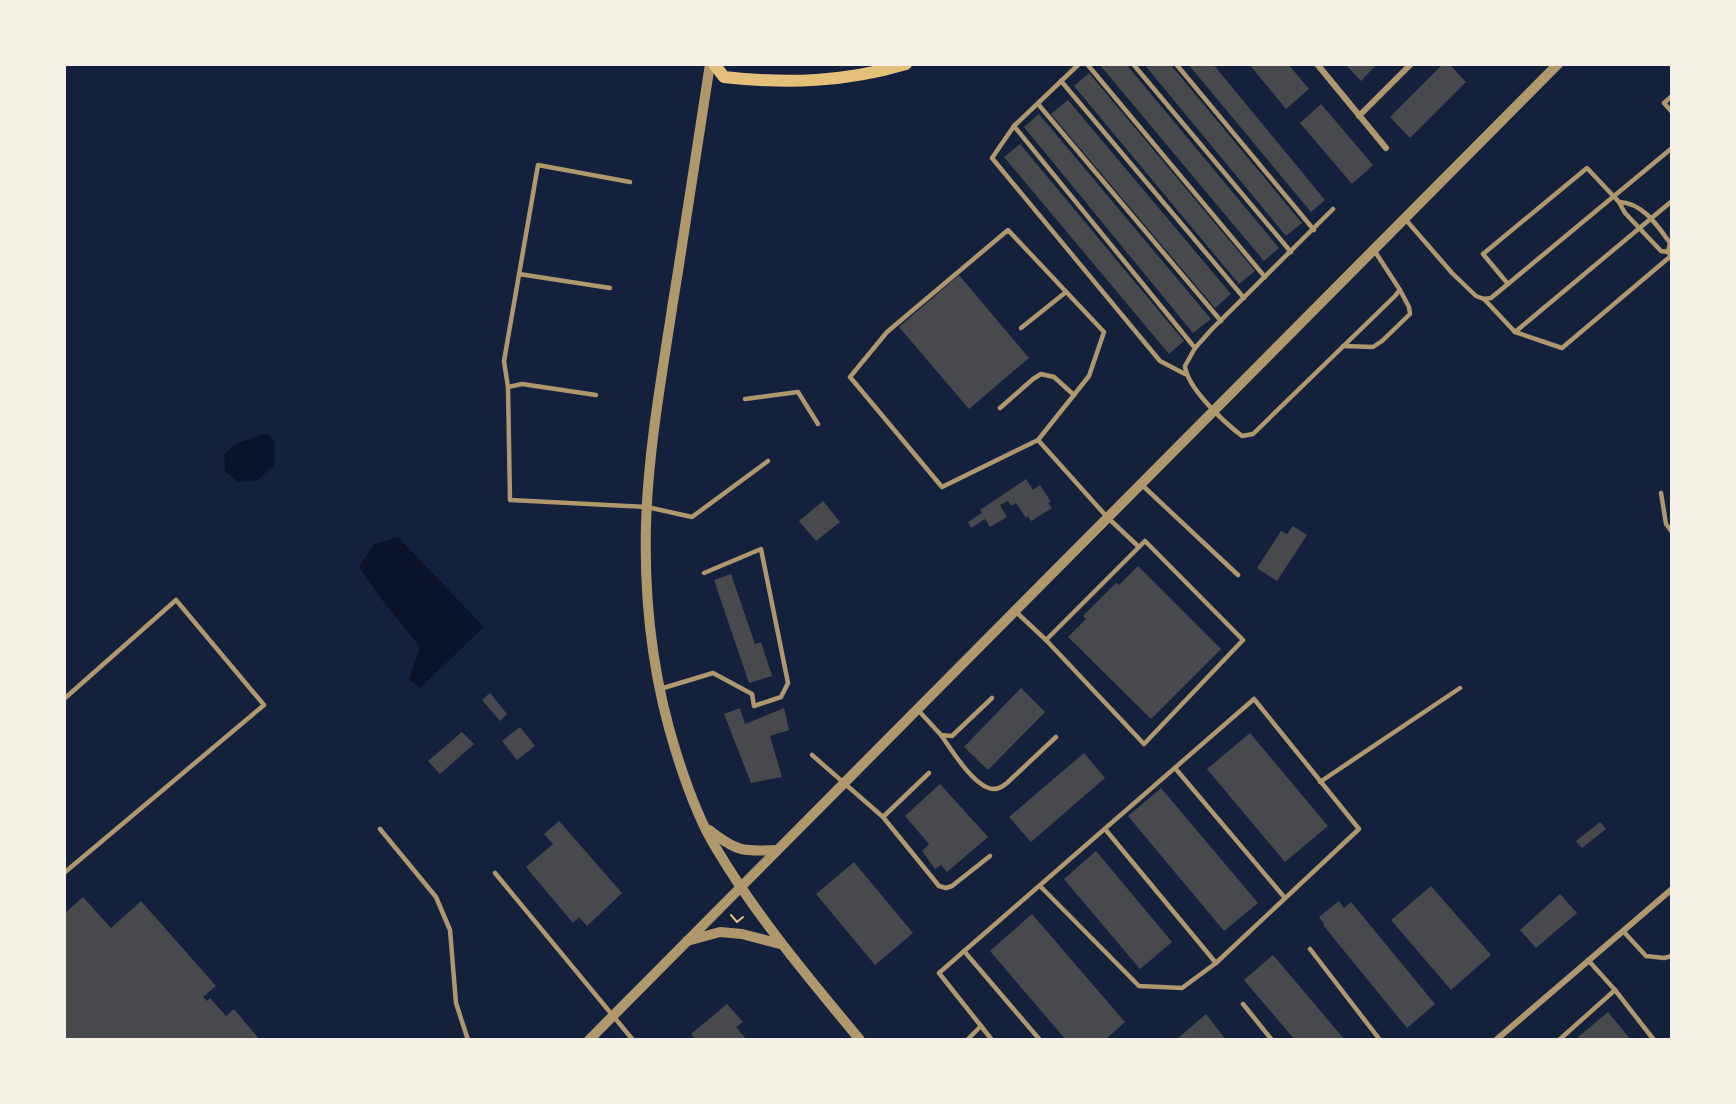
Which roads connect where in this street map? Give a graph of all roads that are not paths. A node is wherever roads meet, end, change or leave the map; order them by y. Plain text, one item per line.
1 (712, 64) edge
2 (906, 64) edge
3 (1078, 64) edge
4 (1088, 64) edge
5 (1133, 64) edge
6 (1176, 64) edge
7 (1317, 64) edge
8 (1411, 64) edge
9 (1558, 64) edge
10 (1061, 81) junction
11 (1671, 96) edge
12 (1038, 104) junction
13 (1671, 112) edge
14 (1359, 116) junction
15 (1014, 126) junction
16 (1386, 148) dead end
17 (1671, 148) edge
18 (630, 182) dead end
19 (1614, 196) junction
20 (1671, 201) edge
21 (1620, 202) junction
22 (1333, 209) dead end
23 (1404, 218) junction
24 (1651, 218) junction
25 (1640, 227) junction
26 (1314, 230) junction
27 (1373, 249) junction
28 (1291, 252) junction
29 (1670, 254) edge
30 (519, 274) junction
31 (1265, 277) junction
32 (1508, 284) junction
33 (610, 288) dead end
34 (1400, 290) junction
35 (1066, 292) junction
36 (1244, 298) junction
37 (1484, 299) junction
38 (1221, 321) junction
39 (1021, 328) dead end
40 (1515, 332) junction
41 (1343, 346) junction
42 (1195, 348) junction
43 (1185, 374) junction
44 (508, 387) junction
45 (596, 394) dead end
46 (1074, 394) junction
47 (746, 399) dead end
48 (1000, 408) dead end
49 (1213, 410) junction
50 (818, 424) dead end
51 (1038, 440) junction
52 (768, 461) dead end
53 (1140, 484) junction
54 (1660, 493) dead end
55 (647, 507) junction
56 (1107, 517) junction
57 (1671, 532) edge
58 (1139, 547) junction
59 (704, 573) dead end
60 (1238, 575) dead end
61 (1015, 610) junction
62 (1046, 640) junction
63 (1460, 688) dead end
64 (660, 689) junction
65 (992, 698) dead end
66 (64, 699) edge
67 (917, 708) junction
68 (941, 735) junction
69 (1056, 737) dead end
70 (812, 755) dead end
71 (1175, 768) junction
72 (929, 772) dead end
73 (1320, 782) junction
74 (844, 783) junction
75 (883, 817) junction
76 (706, 828) junction
77 (380, 829) dead end
78 (1105, 829) junction
79 (777, 850) junction
80 (990, 856) dead end
81 (64, 873) edge
82 (495, 873) dead end
83 (741, 886) junction
84 (1040, 886) junction
85 (1671, 889) edge
86 (1285, 898) junction
87 (1623, 931) junction
88 (687, 940) junction
89 (780, 944) junction
90 (1310, 949) dead end
91 (964, 951) junction
92 (1671, 956) edge
93 (1588, 960) junction
94 (1216, 963) junction
95 (1615, 990) junction
96 (1243, 1004) dead end
97 (612, 1016) junction
98 (981, 1026) junction
99 (468, 1040) edge
100 (589, 1040) edge
101 (633, 1040) edge
102 (860, 1040) edge
103 (967, 1040) edge
104 (992, 1040) edge
105 (1040, 1040) edge
106 (1272, 1040) edge
107 (1380, 1040) edge
108 (1496, 1040) edge
109 (1559, 1040) edge
110 (1654, 1040) edge

1 - 2 main road
1 - 55 street
3 - 10 lane
4 - 31 lane
5 - 28 lane
6 - 26 lane
7 - 14 street
8 - 14 street
9 - 23 street
10 - 12 lane
10 - 36 lane
11 - 13 lane
12 - 15 lane
12 - 38 lane
14 - 16 street
15 - 42 lane
15 - 43 lane
17 - 19 lane
18 - 30 lane
19 - 21 lane
19 - 32 lane
19 - 32 lane
20 - 24 lane
21 - 24 lane
21 - 25 lane
22 - 26 lane
23 - 27 street
23 - 37 lane
24 - 25 lane
24 - 29 lane
25 - 29 lane
25 - 40 lane
26 - 28 lane
27 - 34 lane
27 - 49 street
28 - 31 lane
29 - 40 lane
30 - 33 lane
30 - 44 lane
31 - 36 lane
32 - 37 lane
34 - 41 lane
34 - 41 lane
35 - 39 lane
35 - 46 lane
35 - 51 lane
36 - 38 lane
37 - 40 lane
38 - 42 lane
41 - 49 lane
42 - 43 lane
43 - 49 lane
44 - 45 lane
44 - 55 lane
46 - 48 lane
46 - 51 lane
47 - 50 lane
49 - 53 street
51 - 56 lane
52 - 55 lane
53 - 56 street
53 - 60 lane
54 - 57 lane
55 - 64 street
56 - 58 lane
56 - 61 street
58 - 62 lane
58 - 62 lane
59 - 64 lane
61 - 62 lane
61 - 67 street
63 - 73 lane
64 - 76 street
65 - 68 lane
66 - 81 lane
67 - 68 lane
67 - 74 street
68 - 69 lane
70 - 74 lane
71 - 73 lane
71 - 78 lane
71 - 86 lane
72 - 75 lane
73 - 86 lane
74 - 75 lane
74 - 79 street
75 - 80 lane
76 - 79 street
76 - 83 street
77 - 99 lane
78 - 84 lane
78 - 94 lane
79 - 83 street
82 - 97 lane
83 - 88 street
83 - 89 street
84 - 91 lane
84 - 94 lane
85 - 87 street
86 - 94 lane
87 - 92 lane
87 - 93 street
88 - 89 street
88 - 97 street
89 - 102 street
90 - 107 lane
91 - 98 lane
91 - 105 lane
93 - 95 lane
93 - 108 street
95 - 109 lane
95 - 110 lane
96 - 106 lane
97 - 100 street
97 - 101 lane
98 - 103 lane
98 - 104 lane

